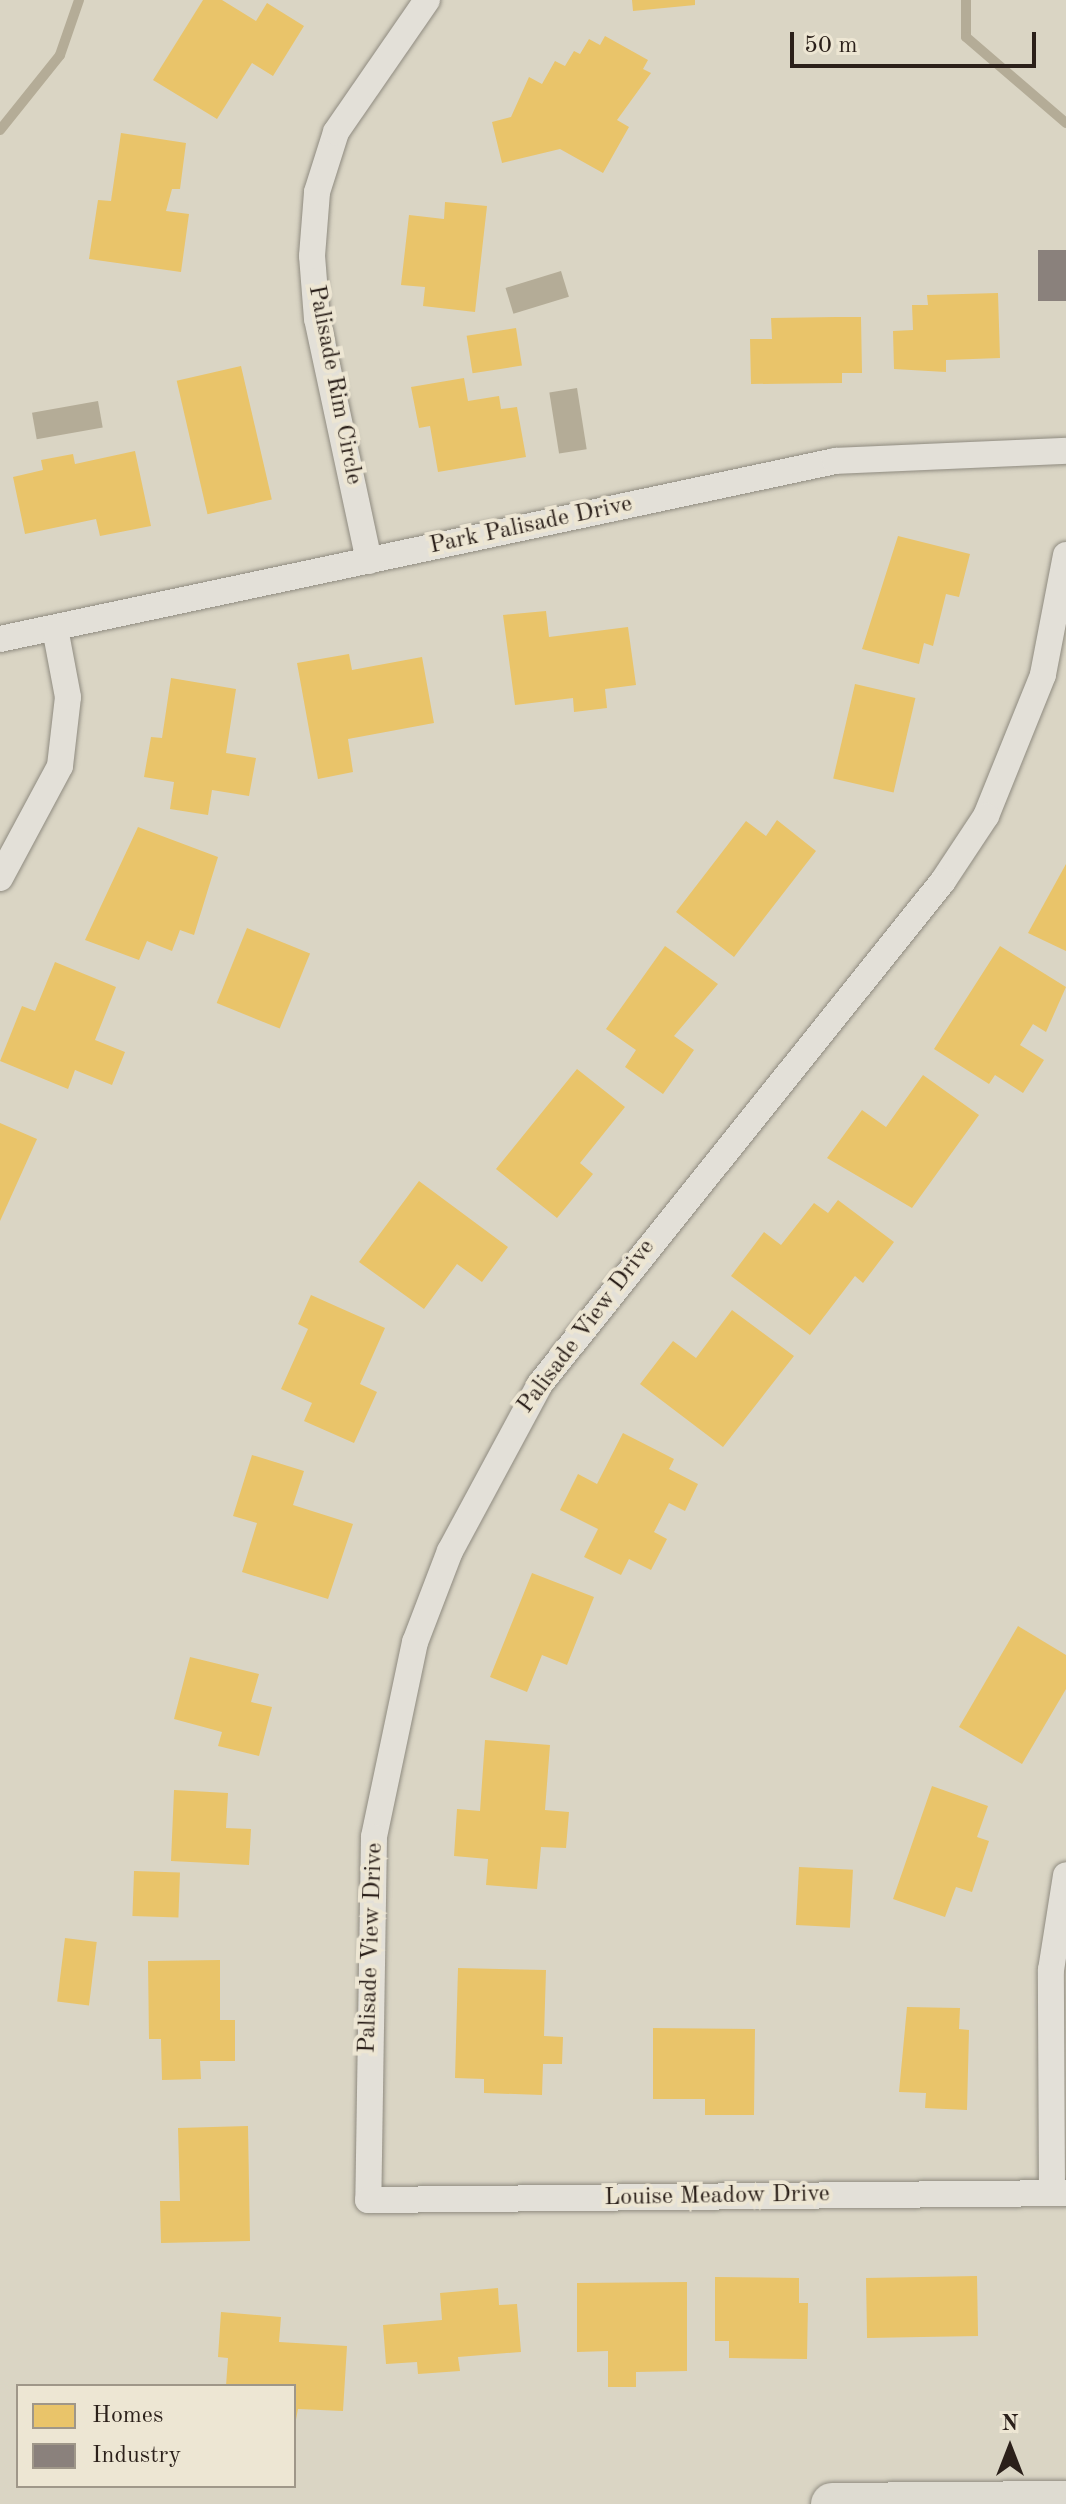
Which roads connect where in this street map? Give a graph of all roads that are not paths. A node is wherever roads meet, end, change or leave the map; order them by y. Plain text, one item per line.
1 (427, 0) edge
2 (1066, 451) edge
3 (1066, 555) edge
4 (369, 561) junction
5 (55, 628) junction
6 (0, 639) edge
7 (0, 878) edge
8 (1066, 1875) edge
9 (1059, 2193) edge
10 (368, 2200) joint
11 (1066, 2502) edge
12 (832, 2504) edge

1 - 4 street, Palisade Rim Circle
2 - 4 street, Park Palisade Drive
3 - 10 street, Palisade View Drive
4 - 5 street, Park Palisade Drive
5 - 6 street, Park Palisade Drive
5 - 7 street
8 - 9 street
9 - 10 street, Louise Meadow Drive
11 - 12 main road

